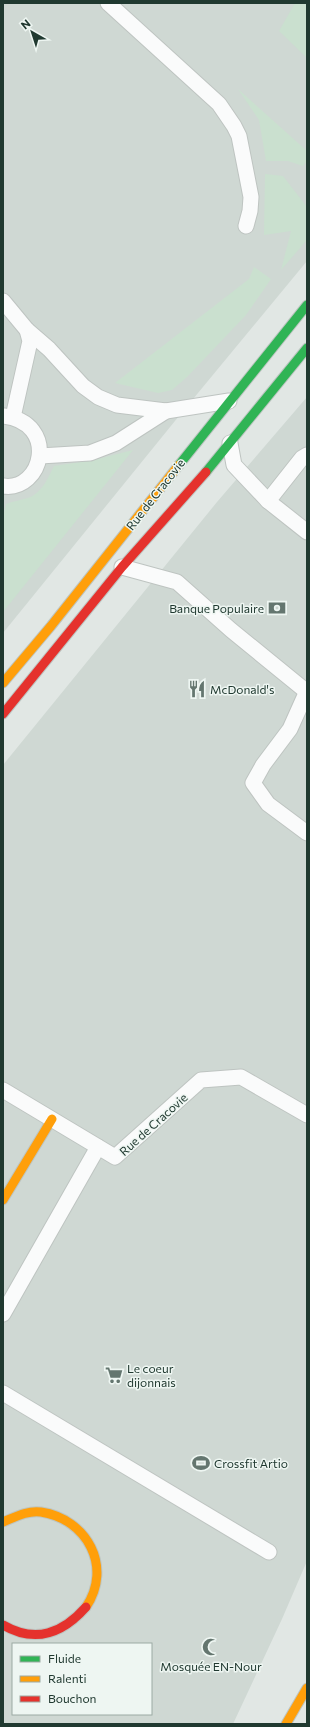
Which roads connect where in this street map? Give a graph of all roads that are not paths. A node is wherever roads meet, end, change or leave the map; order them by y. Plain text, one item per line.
1 (108, 3) edge
2 (246, 226) dead end
3 (3, 300) edge
4 (307, 305) edge
5 (27, 330) junction
6 (307, 348) edge
7 (229, 401) junction
8 (166, 411) junction
9 (8, 417) edge
10 (230, 443) junction
11 (307, 455) edge
12 (40, 456) junction
13 (3, 486) edge
14 (268, 501) junction
15 (307, 532) edge
16 (122, 567) junction
17 (3, 683) edge
18 (307, 692) edge
19 (3, 714) edge
20 (307, 833) edge
21 (3, 1090) edge
22 (307, 1115) edge
23 (52, 1119) junction
24 (98, 1147) junction
25 (3, 1200) edge
26 (3, 1314) edge
27 (3, 1393) edge
28 (3, 1522) edge
29 (269, 1552) dead end
30 (3, 1625) edge
31 (307, 1688) edge
32 (286, 1724) edge

1 - 2 lane
3 - 5 lane
4 - 7 main road, Rue de Cracovie
5 - 8 lane
5 - 9 lane
6 - 10 main road, Rue de Cracovie
7 - 8 lane
7 - 17 main road, Rue de Cracovie
8 - 12 lane
9 - 12 lane
10 - 14 lane
10 - 16 main road, Rue de Cracovie
11 - 14 lane
12 - 13 lane
14 - 15 lane
16 - 18 lane
16 - 19 main road, Rue de Cracovie
18 - 20 lane
21 - 23 lane, Rue de Cracovie
22 - 24 lane, Rue de Cracovie
23 - 24 lane, Rue de Cracovie
23 - 25 main road
24 - 26 lane
27 - 29 lane
28 - 30 main road
31 - 32 main road

